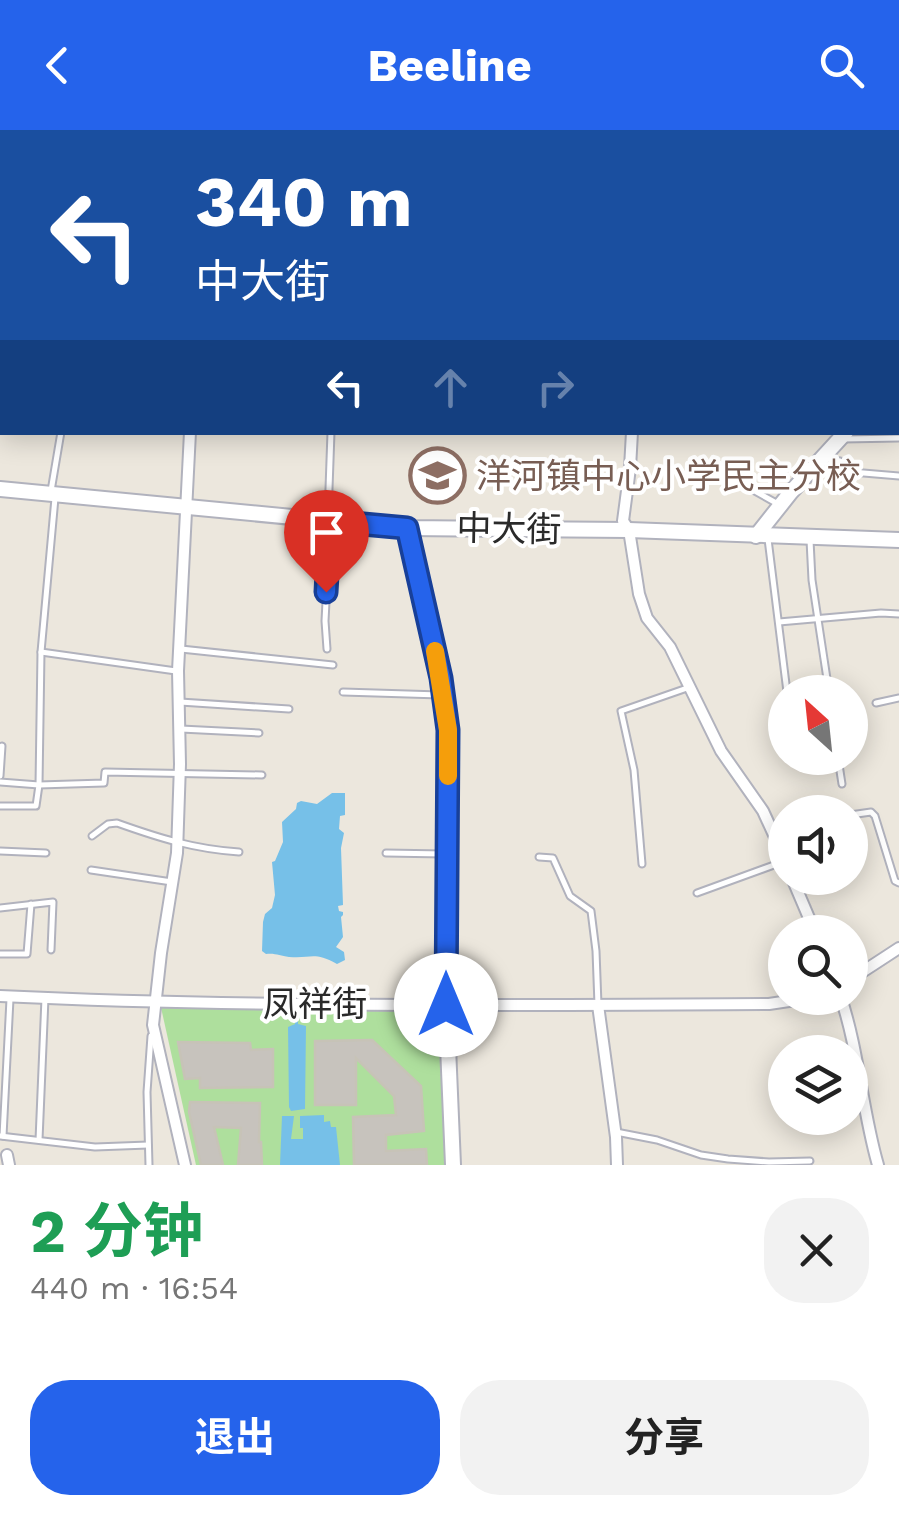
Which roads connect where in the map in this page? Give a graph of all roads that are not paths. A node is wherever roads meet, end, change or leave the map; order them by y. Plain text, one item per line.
1 (61, 435) edge
2 (190, 435) edge
3 (331, 435) edge
4 (632, 435) edge
5 (843, 436) edge
6 (899, 438) edge
7 (822, 458) junction
8 (700, 466) dead end
9 (899, 476) edge
10 (0, 489) edge
11 (53, 494) junction
12 (780, 505) junction
13 (185, 507) junction
14 (329, 521) junction
15 (407, 528) junction
16 (629, 530) junction
17 (762, 536) junction
18 (810, 537) junction
19 (899, 540) edge
20 (899, 614) edge
21 (817, 618) junction
22 (779, 622) junction
23 (178, 648) junction
24 (327, 648) dead end
25 (41, 652) junction
26 (332, 665) dead end
27 (178, 671) junction
28 (785, 675) edge
29 (826, 675) edge
30 (690, 688) junction
31 (343, 692) dead end
32 (444, 695) junction
33 (899, 698) edge
34 (177, 701) junction
35 (876, 702) dead end
36 (289, 709) dead end
37 (178, 729) junction
38 (260, 733) dead end
39 (2, 746) edge
40 (179, 772) junction
41 (262, 775) dead end
42 (841, 775) edge
43 (0, 779) edge
44 (842, 784) dead end
45 (39, 785) junction
46 (0, 806) edge
47 (868, 812) edge
48 (768, 818) edge
49 (92, 836) dead end
50 (177, 844) junction
51 (0, 850) edge
52 (239, 852) dead end
53 (46, 853) dead end
54 (386, 854) dead end
55 (447, 854) junction
56 (539, 857) dead end
57 (642, 864) dead end
58 (768, 866) edge
59 (91, 870) dead end
60 (172, 882) junction
61 (899, 883) edge
62 (698, 893) dead end
63 (30, 904) junction
64 (0, 908) edge
65 (899, 948) edge
66 (50, 950) dead end
67 (0, 954) edge
68 (868, 968) edge
69 (5, 996) edge
70 (44, 998) junction
71 (154, 1004) junction
72 (598, 1004) junction
73 (768, 1004) edge
74 (446, 1005) junction
75 (845, 1015) edge
76 (616, 1132) junction
77 (2, 1136) edge
78 (39, 1140) junction
79 (148, 1145) junction
80 (810, 1161) dead end
81 (149, 1165) edge
82 (185, 1165) edge
83 (453, 1165) edge
84 (617, 1165) edge
85 (878, 1165) edge

1 - 11 lane
2 - 13 street
3 - 14 lane
4 - 16 street
5 - 6 lane
5 - 7 street
7 - 9 lane
7 - 12 street
8 - 12 lane
10 - 11 street, 中大街
11 - 13 street, 中大街
11 - 25 lane
12 - 17 street
13 - 14 street, 中大街
13 - 23 street
14 - 15 street, 中大街
14 - 24 lane
15 - 16 street, 中大街
15 - 32 street
16 - 17 street, 中大街
16 - 30 street
17 - 18 street, 中大街
17 - 22 lane
18 - 19 street, 中大街
18 - 21 lane
20 - 21 lane
21 - 22 lane
21 - 29 lane
22 - 28 lane
23 - 26 lane
23 - 27 street
25 - 27 lane
25 - 45 lane
27 - 34 street
30 - 48 street
30 - 57 lane
31 - 32 lane
32 - 55 street
33 - 35 lane
34 - 36 lane
34 - 37 street
37 - 38 lane
37 - 40 street
39 - 43 lane
40 - 41 lane
40 - 45 lane
40 - 50 street
42 - 44 lane
43 - 45 lane
45 - 46 lane
47 - 61 lane
49 - 50 lane
50 - 52 lane
50 - 60 street
51 - 53 lane
54 - 55 lane
55 - 74 street
56 - 72 lane
58 - 62 lane
59 - 60 lane
60 - 71 street
63 - 64 lane
63 - 66 lane
63 - 67 lane
65 - 68 street
69 - 70 street, 凤祥街
69 - 77 lane
70 - 71 street, 凤祥街
70 - 78 lane
71 - 74 street, 凤祥街
71 - 79 lane
71 - 82 street
72 - 73 street, 凤祥街
72 - 74 street, 凤祥街
72 - 76 street
74 - 83 street
75 - 85 street
76 - 80 lane
76 - 84 street
77 - 78 lane
78 - 79 lane
79 - 81 lane

